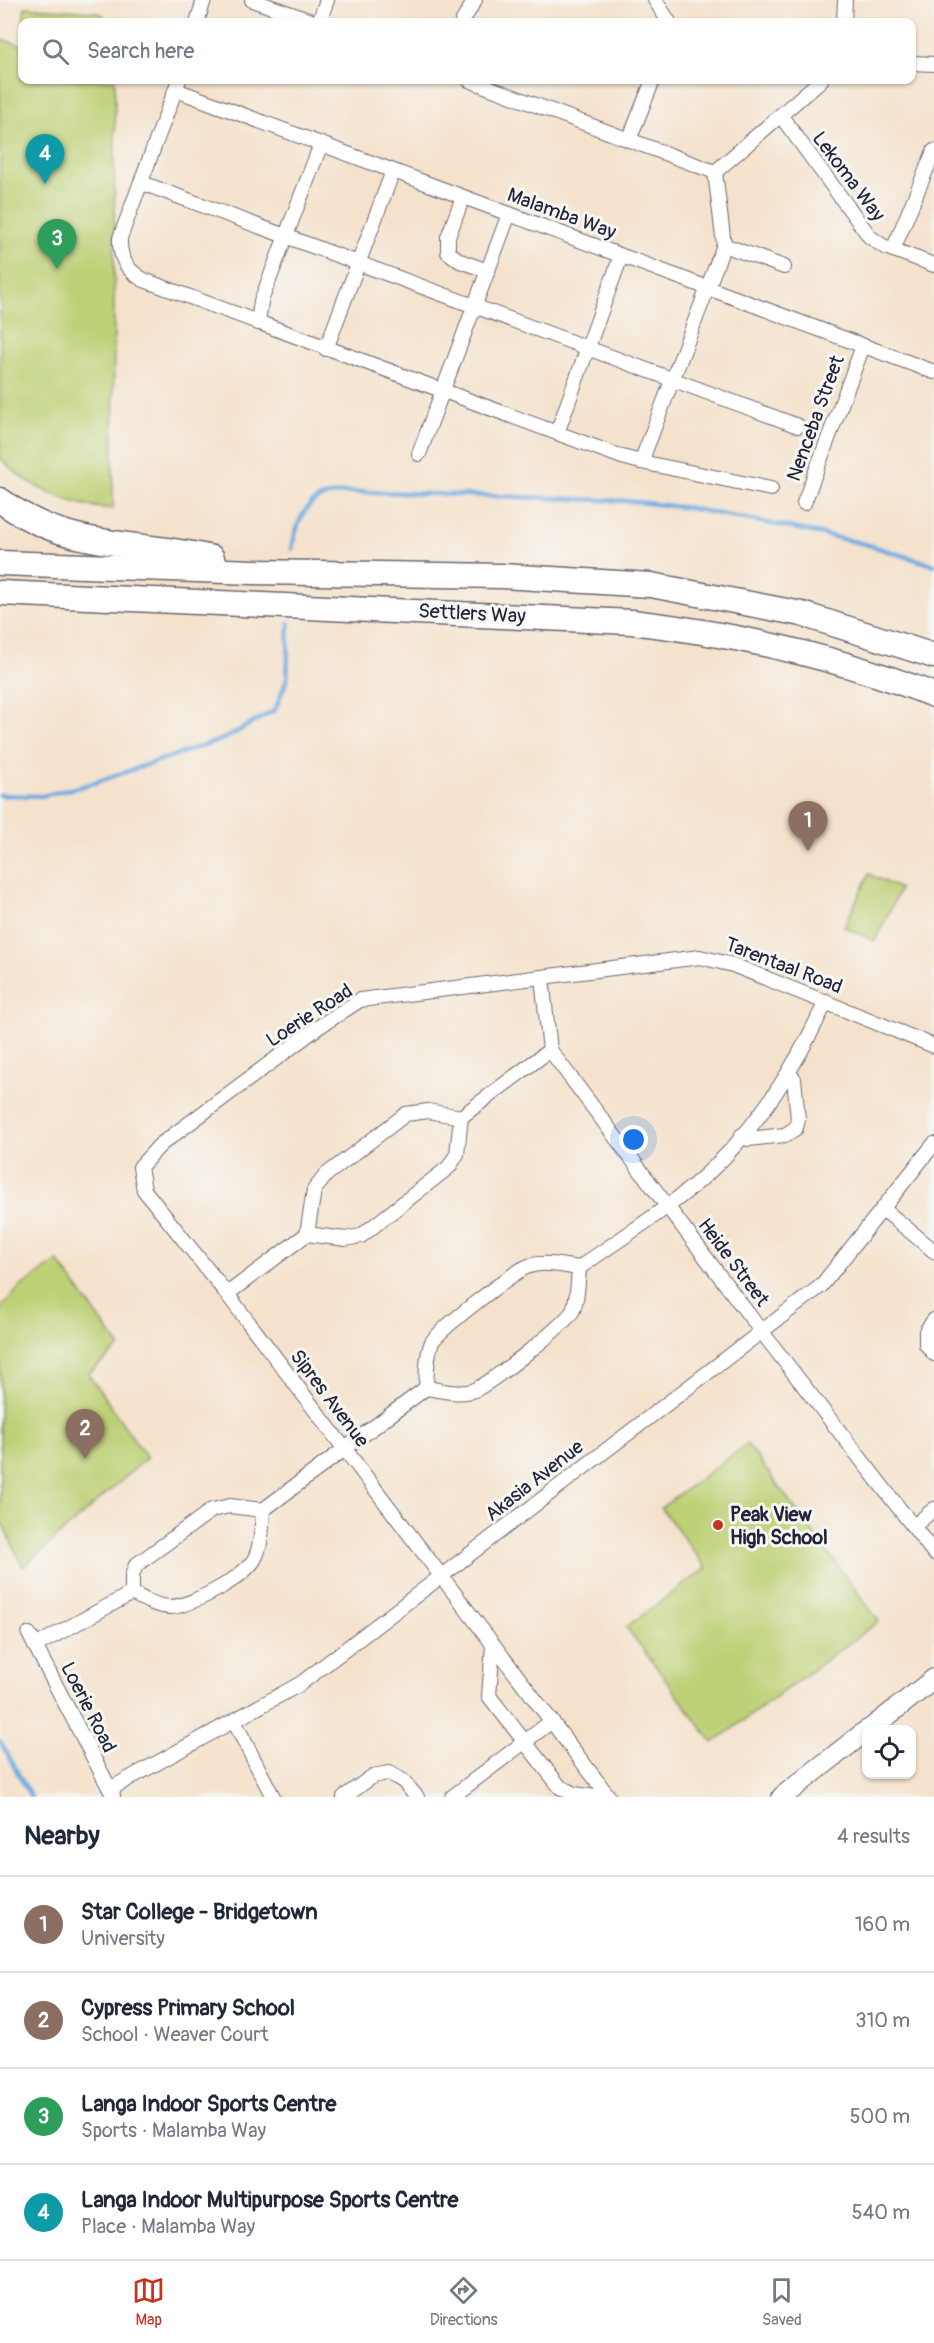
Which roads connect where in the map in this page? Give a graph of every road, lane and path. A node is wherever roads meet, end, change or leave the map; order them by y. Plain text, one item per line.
1 (204, 0) edge
2 (252, 0) edge
3 (327, 0) edge
4 (475, 0) edge
5 (655, 0) edge
6 (845, 0) edge
7 (198, 18) edge
8 (303, 18) edge
9 (320, 18) edge
10 (464, 18) edge
11 (666, 18) edge
12 (844, 18) edge
13 (916, 63) edge
14 (934, 64) edge
15 (480, 84) edge
16 (651, 84) edge
17 (817, 84) edge
18 (177, 85) edge
19 (781, 116) junction
20 (629, 140) junction
21 (321, 144) junction
22 (934, 151) edge
23 (393, 171) junction
24 (715, 172) junction
25 (142, 183) junction
26 (463, 197) junction
27 (509, 214) junction
28 (284, 237) junction
29 (724, 244) junction
30 (893, 250) junction
31 (621, 256) junction
32 (359, 264) junction
33 (934, 265) edge
34 (784, 267) dead end
35 (488, 271) junction
36 (708, 288) junction
37 (475, 306) junction
38 (258, 323) junction
39 (862, 346) junction
40 (586, 348) junction
41 (327, 349) junction
42 (934, 372) edge
43 (672, 380) junction
44 (442, 391) junction
45 (798, 426) dead end
46 (556, 433) junction
47 (419, 454) dead end
48 (641, 462) junction
49 (771, 489) dead end
50 (0, 500) edge
51 (804, 503) dead end
52 (0, 563) edge
53 (247, 571) junction
54 (0, 593) edge
55 (934, 656) edge
56 (934, 695) edge
57 (542, 978) junction
58 (826, 1001) junction
59 (934, 1046) edge
60 (550, 1050) junction
61 (789, 1075) junction
62 (461, 1117) junction
63 (742, 1135) junction
64 (934, 1144) edge
65 (139, 1174) joint
66 (667, 1206) junction
67 (883, 1209) junction
68 (307, 1234) junction
69 (934, 1251) edge
70 (579, 1268) junction
71 (227, 1294) junction
72 (934, 1320) edge
73 (761, 1331) junction
74 (934, 1354) edge
75 (426, 1388) junction
76 (344, 1449) junction
77 (934, 1509) edge
78 (263, 1510) junction
79 (914, 1526) junction
80 (934, 1553) edge
81 (441, 1578) junction
82 (132, 1593) junction
83 (493, 1645) junction
84 (934, 1679) edge
85 (234, 1721) junction
86 (552, 1721) junction
87 (874, 1725) edge
88 (862, 1735) edge
89 (524, 1741) junction
90 (112, 1793) edge
91 (787, 1795) edge
92 (273, 1797) edge
93 (344, 1797) edge
94 (417, 1797) edge
95 (453, 1797) edge
96 (596, 1797) edge
97 (609, 1797) edge

1 - 7 street
2 - 8 street
3 - 9 street
4 - 10 street
5 - 11 street
6 - 12 street
13 - 14 street
15 - 20 street
16 - 20 street
17 - 19 street
18 - 21 street, Malamba Way
18 - 25 street, Malamba Way
19 - 24 street
19 - 30 street, Lekoma Way
20 - 24 street
21 - 23 street, Malamba Way
21 - 28 street
22 - 30 street, Lekoma Way
23 - 26 street, Malamba Way
23 - 32 street
24 - 29 street
25 - 28 street
25 - 38 street, Malamba Way
26 - 27 street, Malamba Way
26 - 35 street
27 - 31 street, Malamba Way
27 - 35 street
28 - 32 street
28 - 38 street
29 - 34 street
29 - 36 street
30 - 33 street, Lekoma Way
31 - 36 street, Malamba Way
31 - 40 street
32 - 37 street
32 - 41 street
35 - 37 street
36 - 39 street, Malamba Way
36 - 43 street
37 - 40 street
37 - 44 street
38 - 41 street
39 - 42 street, Malamba Way
39 - 51 street, Nenceba Street
40 - 43 street
40 - 46 street
41 - 44 street
43 - 45 street
43 - 48 street
44 - 46 street
44 - 47 street
46 - 48 street
48 - 49 street
50 - 53 highway
52 - 53 highway, Settlers Way
53 - 55 highway, Settlers Way
54 - 56 highway, Settlers Way
57 - 58 street, Tarentaal Road
57 - 60 street
57 - 65 street, Loerie Road
58 - 59 street, Tarentaal Road
58 - 61 street
60 - 62 street
60 - 66 street, Heide Street
61 - 63 street
61 - 63 street
62 - 68 street
62 - 68 street
63 - 66 street
64 - 67 street, Akasia Avenue
65 - 71 street, Sipres Avenue
66 - 70 street
66 - 73 street, Heide Street
67 - 69 street
67 - 73 street, Akasia Avenue
68 - 71 street
70 - 75 street
70 - 75 street
71 - 76 street, Sipres Avenue
72 - 74 street
73 - 79 street, Heide Street
73 - 81 street, Akasia Avenue
75 - 76 street
76 - 78 street
76 - 81 street, Sipres Avenue
77 - 79 street
78 - 82 street
78 - 82 street
79 - 80 street, Heide Street
81 - 83 street, Sipres Avenue
81 - 85 street, Akasia Avenue
82 - 90 street, Loerie Road
83 - 86 street, Sipres Avenue
83 - 89 street
84 - 87 street
85 - 90 street, Akasia Avenue
85 - 92 street
86 - 89 street
86 - 97 street, Sipres Avenue
88 - 91 street
89 - 95 street
89 - 96 street
93 - 94 street

